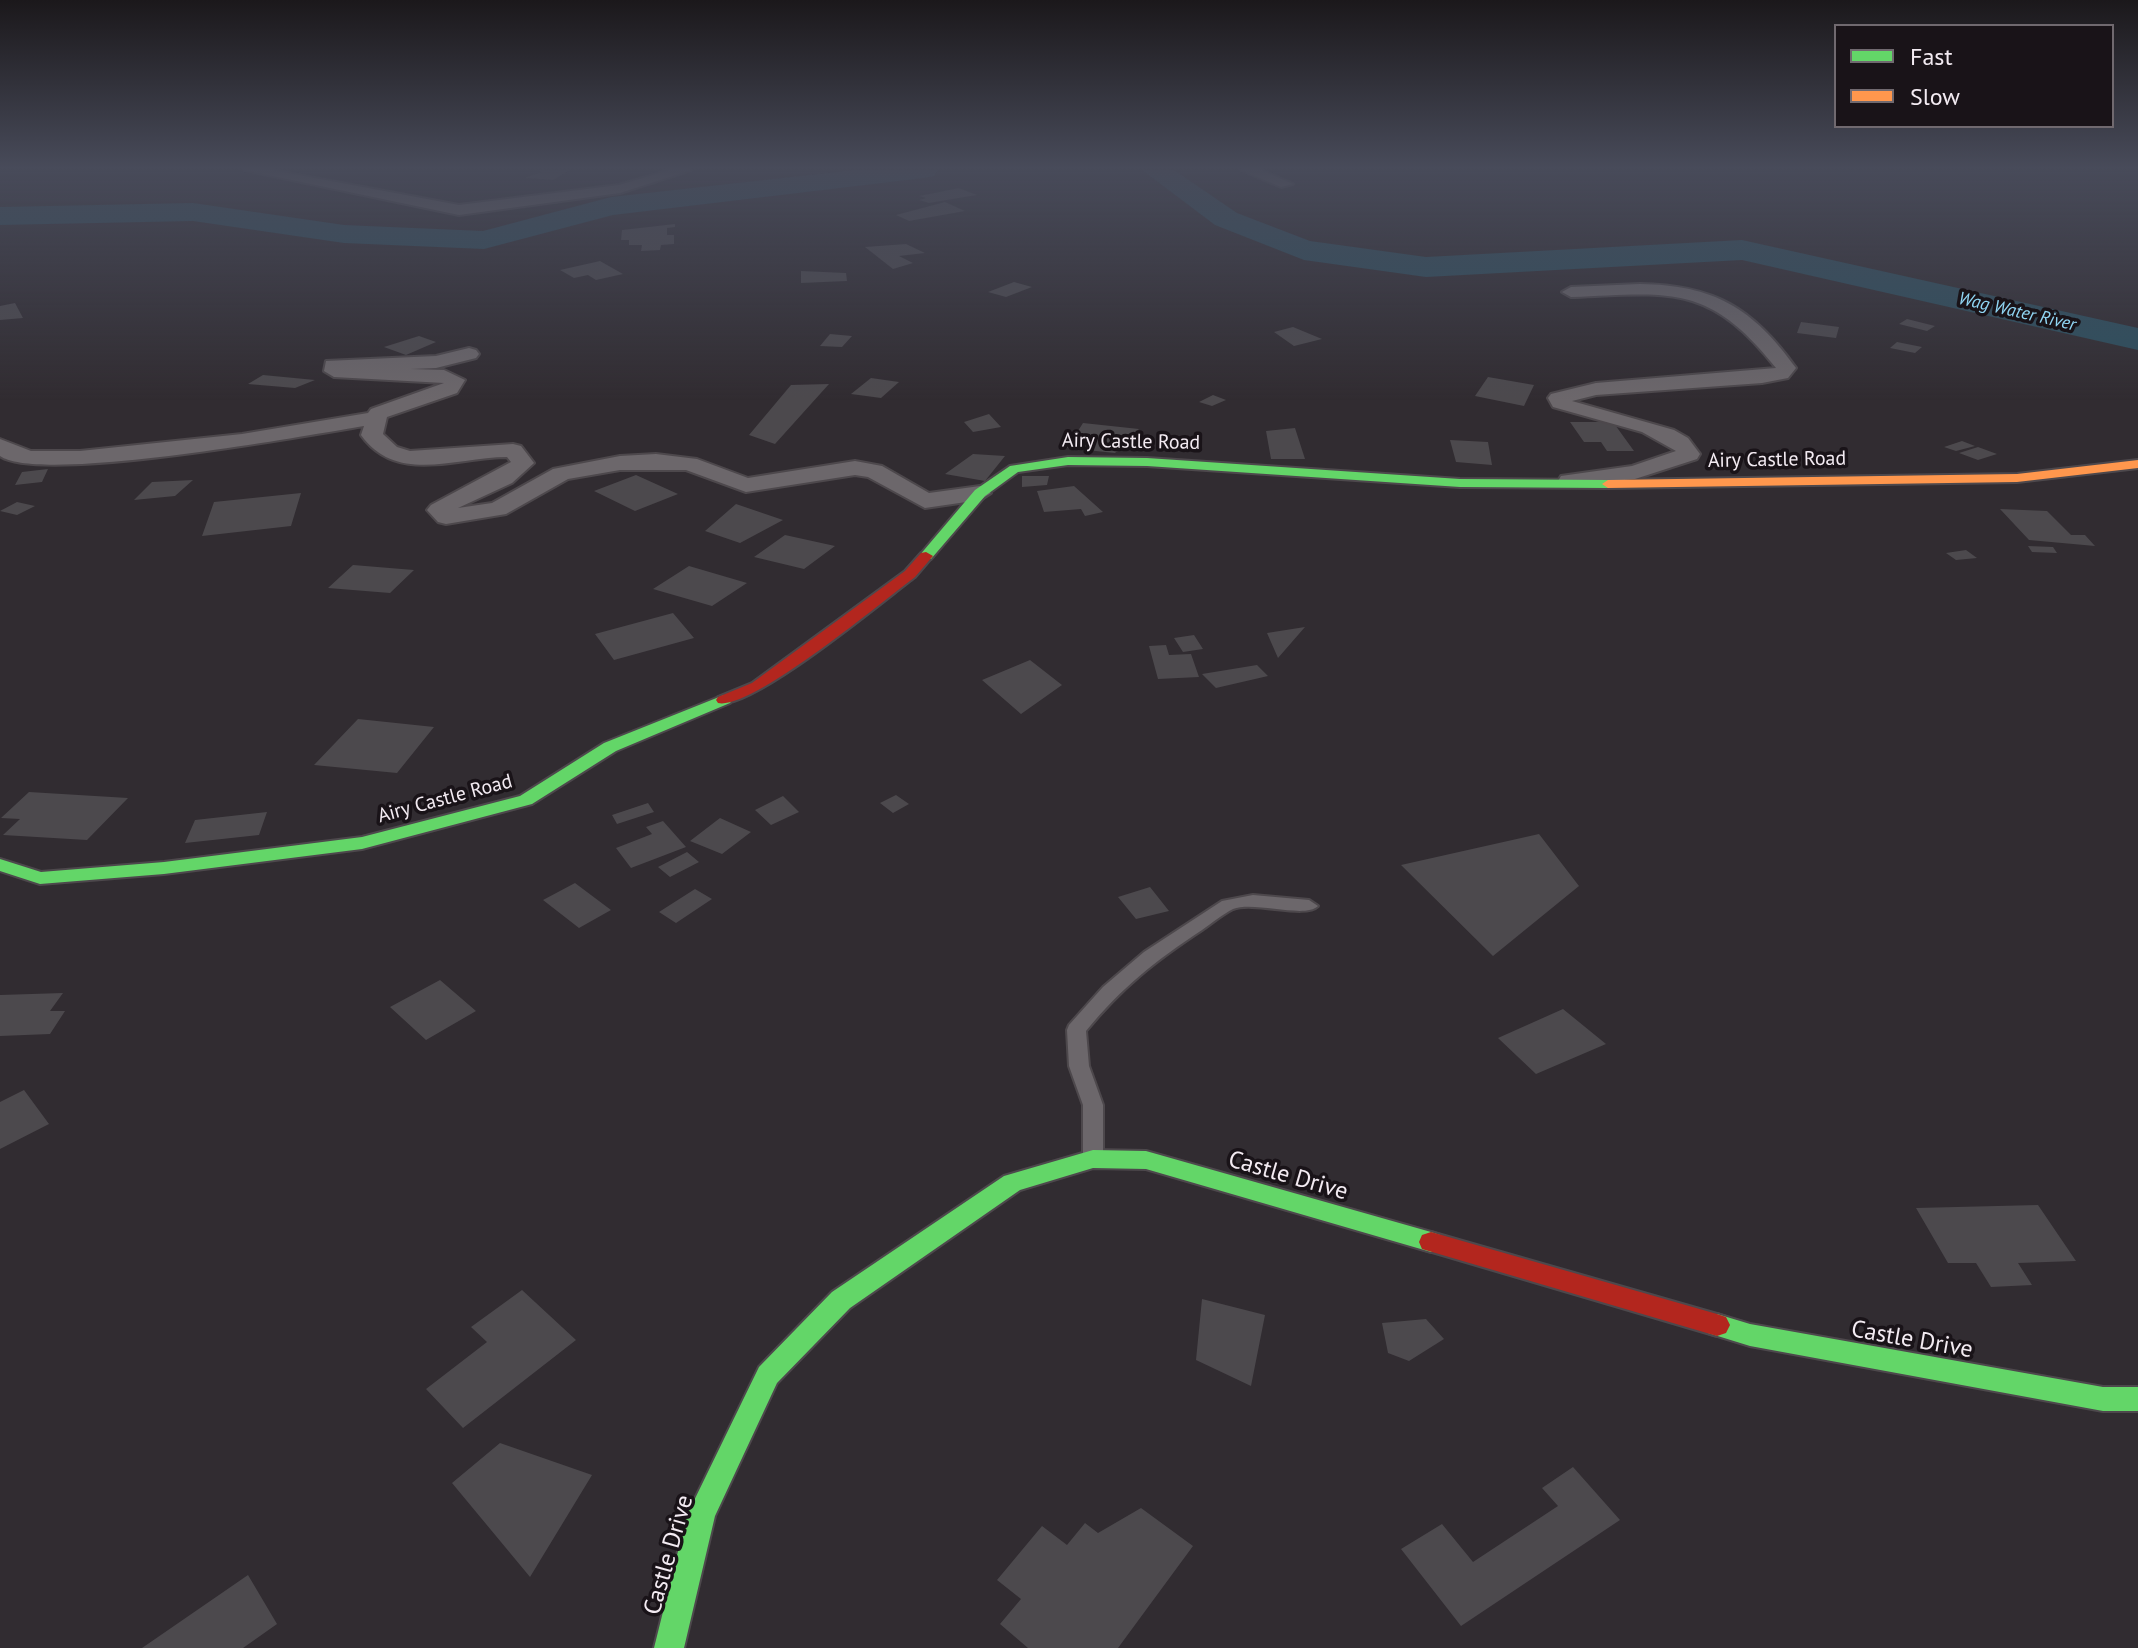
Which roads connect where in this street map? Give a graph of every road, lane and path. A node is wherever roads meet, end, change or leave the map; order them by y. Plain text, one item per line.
1 (1571, 292) dead end
2 (469, 354) dead end
3 (376, 418) junction
4 (0, 446) edge
5 (2138, 464) edge
6 (1565, 482) junction
7 (980, 493) junction
8 (0, 865) edge
9 (1309, 906) dead end
10 (1093, 1159) junction
11 (2138, 1399) edge
12 (669, 1648) edge

1 - 6 street
2 - 3 street
3 - 4 street
3 - 7 street
5 - 6 street, Airy Castle Road
6 - 7 street, Airy Castle Road
7 - 8 street, Airy Castle Road
9 - 10 lane
10 - 11 street, Castle Drive
10 - 12 street, Castle Drive

